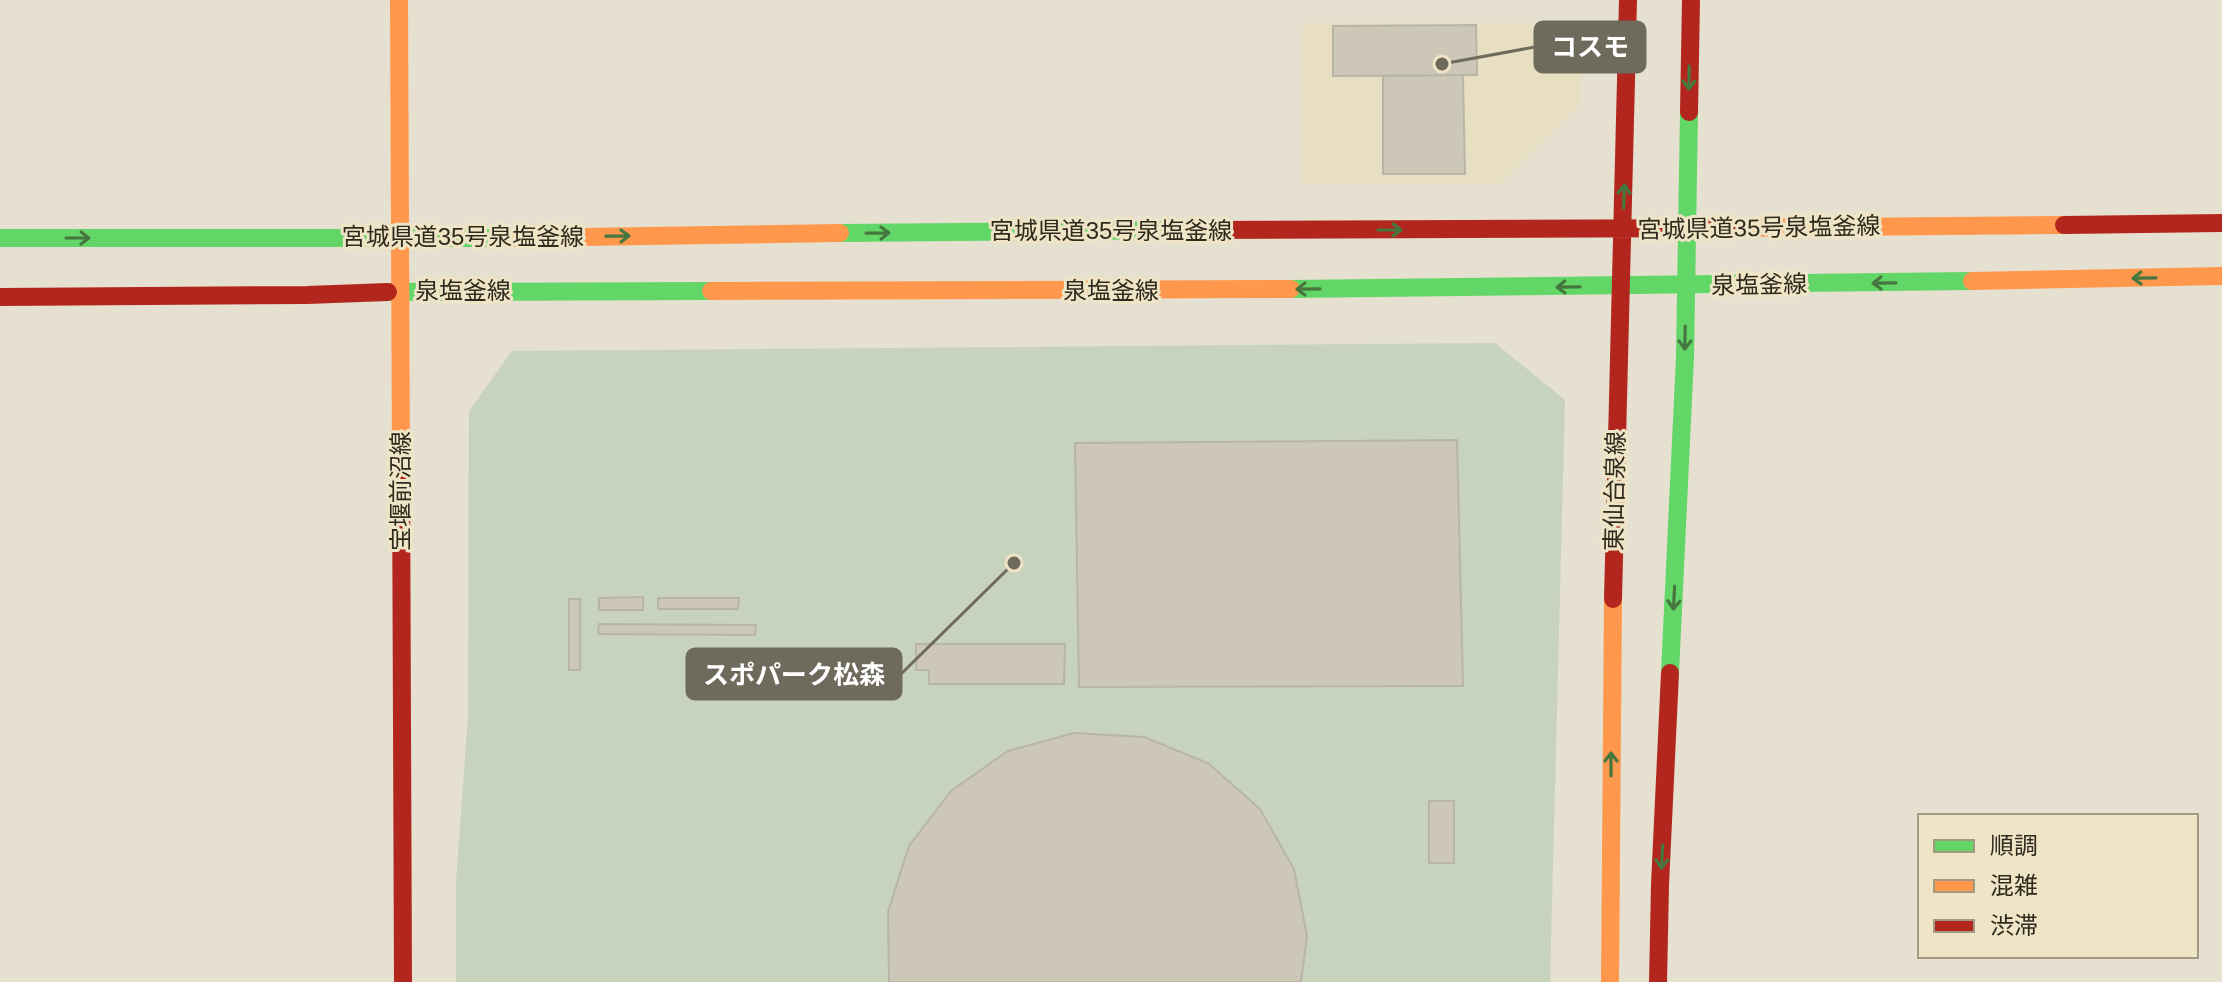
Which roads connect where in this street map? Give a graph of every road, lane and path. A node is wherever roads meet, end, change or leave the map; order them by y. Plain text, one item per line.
1 (399, 0) edge
2 (1628, 0) edge
3 (1691, 0) edge
4 (2222, 223) edge
5 (1622, 229) junction
6 (1686, 229) junction
7 (0, 238) edge
8 (401, 239) junction
9 (2222, 276) edge
10 (1620, 286) junction
11 (1686, 286) junction
12 (400, 291) junction
13 (0, 297) edge
14 (403, 982) edge
15 (1610, 982) edge
16 (1658, 982) edge

1 - 8 main road, 宝堰前沼線
5 -> 2 main road, 東仙台泉線
3 -> 6 main road
4 - 6 main road, 宮城県道35号泉塩釜線
5 - 6 main road, 宮城県道35号泉塩釜線
8 -> 5 main road, 宮城県道35号泉塩釜線
5 - 10 main road, 東仙台泉線
6 - 11 main road
7 -> 8 main road, 宮城県道35号泉塩釜線
8 - 12 main road, 宝堰前沼線
9 -> 11 main road, 泉塩釜線
10 - 11 main road, 泉塩釜線
10 -> 12 main road, 泉塩釜線
15 -> 10 main road, 東仙台泉線
11 -> 16 main road
12 - 13 main road, 泉塩釜線
12 - 14 main road, 宝堰前沼線

